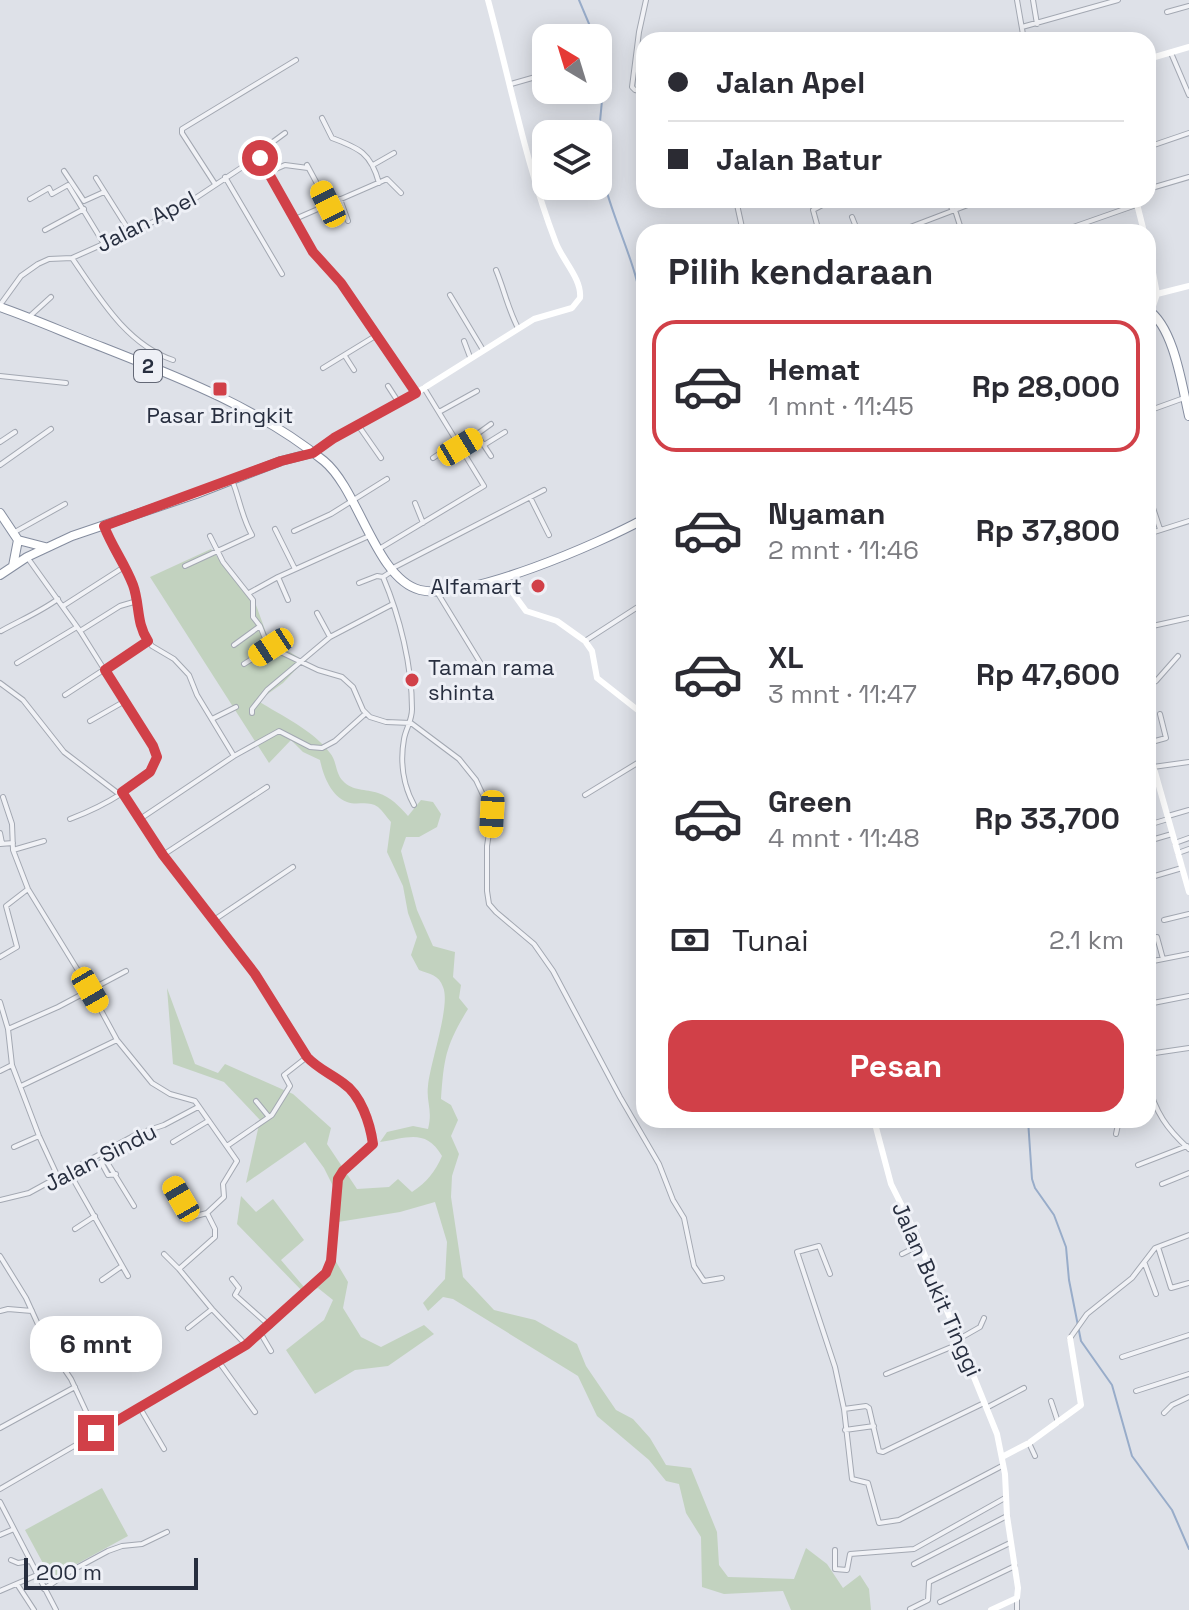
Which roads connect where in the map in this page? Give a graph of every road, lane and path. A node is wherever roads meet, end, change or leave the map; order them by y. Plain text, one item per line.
1 (488, 0) edge
2 (646, 0) edge
3 (1017, 0) edge
4 (1033, 0) edge
5 (1118, 0) edge
6 (1189, 6) edge
7 (1167, 12) dead end
8 (1037, 24) junction
9 (1022, 27) junction
10 (639, 32) edge
11 (1023, 32) edge
12 (1189, 47) edge
13 (1171, 52) junction
14 (636, 56) edge
15 (1156, 57) edge
16 (296, 60) dead end
17 (532, 78) edge
18 (511, 84) junction
19 (636, 90) edge
20 (1189, 95) edge
21 (322, 118) dead end
22 (285, 133) dead end
23 (1189, 133) edge
24 (1156, 144) edge
25 (394, 153) dead end
26 (259, 156) junction
27 (373, 165) junction
28 (64, 171) dead end
29 (269, 172) junction
30 (225, 177) junction
31 (1189, 177) edge
32 (96, 178) dead end
33 (215, 184) junction
34 (376, 184) junction
35 (1156, 187) edge
36 (104, 192) junction
37 (401, 193) dead end
38 (30, 199) dead end
39 (340, 199) junction
40 (328, 204) junction
41 (959, 208) edge
42 (1122, 208) edge
43 (84, 209) junction
44 (954, 210) junction
45 (852, 217) dead end
46 (295, 219) junction
47 (348, 221) dead end
48 (855, 224) edge
49 (918, 224) edge
50 (959, 224) edge
51 (1082, 224) edge
52 (45, 230) dead end
53 (130, 232) junction
54 (104, 244) junction
55 (72, 258) junction
56 (496, 270) dead end
57 (282, 274) dead end
58 (1189, 286) edge
59 (1156, 289) edge
60 (1157, 294) joint
61 (450, 295) dead end
62 (51, 297) dead end
63 (0, 306) edge
64 (28, 318) junction
65 (1156, 318) edge
66 (518, 328) junction
67 (377, 335) junction
68 (464, 341) dead end
69 (483, 350) junction
70 (345, 356) junction
71 (470, 357) junction
72 (173, 360) dead end
73 (323, 368) dead end
74 (354, 370) dead end
75 (0, 376) edge
76 (66, 383) dead end
77 (388, 386) dead end
78 (424, 388) junction
79 (477, 391) dead end
80 (416, 393) junction
81 (1184, 398) junction
82 (399, 403) junction
83 (1156, 408) edge
84 (439, 412) junction
85 (1189, 415) edge
86 (491, 424) dead end
87 (358, 425) junction
88 (51, 429) dead end
89 (15, 432) dead end
90 (505, 432) dead end
91 (477, 435) junction
92 (290, 438) junction
93 (0, 442) edge
94 (484, 445) junction
95 (460, 447) junction
96 (313, 453) junction
97 (491, 456) dead end
98 (381, 458) dead end
99 (433, 458) dead end
100 (281, 461) junction
101 (0, 465) edge
102 (387, 479) dead end
103 (232, 480) junction
104 (544, 490) dead end
105 (530, 497) junction
106 (352, 502) junction
107 (415, 503) dead end
108 (65, 504) dead end
109 (2, 514) edge
110 (1156, 518) edge
111 (1189, 521) edge
112 (423, 523) junction
113 (636, 523) edge
114 (104, 526) junction
115 (275, 529) dead end
116 (1160, 530) junction
117 (294, 531) dead end
118 (1156, 531) edge
119 (371, 535) junction
120 (549, 535) dead end
121 (16, 536) junction
122 (210, 536) dead end
123 (46, 547) junction
124 (379, 549) junction
125 (217, 553) junction
126 (27, 557) junction
127 (185, 566) dead end
128 (13, 567) junction
129 (124, 567) junction
130 (295, 569) junction
131 (392, 570) junction
132 (0, 575) edge
133 (278, 577) junction
134 (383, 577) junction
135 (502, 578) junction
136 (359, 583) dead end
137 (437, 591) junction
138 (249, 593) junction
139 (58, 599) junction
140 (288, 600) dead end
141 (137, 601) junction
142 (393, 604) junction
143 (63, 606) junction
144 (636, 608) edge
145 (317, 613) dead end
146 (1189, 618) edge
147 (1156, 624) edge
148 (260, 626) junction
149 (78, 629) junction
150 (1, 631) edge
151 (330, 637) junction
152 (148, 641) junction
153 (585, 641) junction
154 (234, 645) dead end
155 (271, 647) junction
156 (1178, 656) dead end
157 (301, 662) junction
158 (17, 663) dead end
159 (244, 664) dead end
160 (105, 670) junction
161 (486, 672) dead end
162 (1156, 678) edge
163 (0, 683) edge
164 (65, 695) dead end
165 (125, 701) junction
166 (236, 707) dead end
167 (636, 709) edge
168 (252, 713) dead end
169 (365, 713) junction
170 (1160, 714) dead end
171 (212, 719) junction
172 (90, 721) dead end
173 (411, 723) junction
174 (1156, 741) edge
175 (234, 756) junction
176 (1189, 762) edge
177 (636, 764) edge
178 (1156, 765) edge
179 (1156, 783) edge
180 (267, 787) dead end
181 (120, 793) junction
182 (585, 795) dead end
183 (3, 797) dead end
184 (414, 805) dead end
185 (1189, 810) edge
186 (1168, 818) junction
187 (70, 819) dead end
188 (140, 819) junction
189 (1156, 822) edge
190 (0, 833) edge
191 (1172, 834) junction
192 (1189, 838) edge
193 (1156, 839) edge
194 (44, 841) dead end
195 (1175, 843) junction
196 (1, 844) edge
197 (13, 847) junction
198 (1189, 849) edge
199 (163, 855) junction
200 (1189, 858) edge
201 (1180, 861) junction
202 (293, 867) dead end
203 (1156, 874) edge
204 (1188, 887) edge
205 (28, 889) junction
206 (3, 905) edge
207 (1189, 914) edge
208 (214, 920) junction
209 (1164, 920) dead end
210 (1157, 937) dead end
211 (1189, 954) edge
212 (0, 957) edge
213 (1163, 959) junction
214 (1156, 960) edge
215 (126, 971) dead end
216 (90, 990) junction
217 (1189, 996) edge
218 (1156, 1002) edge
219 (0, 1003) edge
220 (8, 1029) junction
221 (117, 1040) junction
222 (1189, 1048) edge
223 (1156, 1053) edge
224 (307, 1057) junction
225 (12, 1065) junction
226 (0, 1071) edge
227 (21, 1086) junction
228 (256, 1101) dead end
229 (198, 1107) junction
230 (1156, 1110) edge
231 (269, 1117) junction
232 (208, 1120) junction
233 (636, 1124) edge
234 (638, 1128) edge
235 (876, 1128) edge
236 (1117, 1128) edge
237 (1116, 1134) dead end
238 (39, 1136) junction
239 (173, 1142) dead end
240 (227, 1146) junction
241 (14, 1147) dead end
242 (1188, 1147) edge
243 (102, 1153) junction
244 (101, 1162) dead end
245 (1138, 1165) dead end
246 (68, 1170) junction
247 (1189, 1173) edge
248 (116, 1174) junction
249 (57, 1175) junction
250 (171, 1182) dead end
251 (1162, 1184) dead end
252 (0, 1200) edge
253 (134, 1206) dead end
254 (207, 1213) junction
255 (95, 1216) junction
256 (75, 1229) dead end
257 (1189, 1235) edge
258 (920, 1245) junction
259 (1158, 1247) junction
260 (164, 1254) dead end
261 (902, 1254) dead end
262 (0, 1256) edge
263 (2, 1263) edge
264 (1145, 1264) junction
265 (122, 1266) junction
266 (177, 1268) junction
267 (830, 1274) dead end
268 (128, 1276) dead end
269 (722, 1278) dead end
270 (232, 1279) dead end
271 (102, 1280) dead end
272 (1189, 1283) edge
273 (1156, 1294) dead end
274 (212, 1309) junction
275 (0, 1311) edge
276 (32, 1311) junction
277 (984, 1318) dead end
278 (270, 1326) junction
279 (188, 1328) dead end
280 (261, 1334) junction
281 (1189, 1335) edge
282 (1070, 1338) joint
283 (960, 1341) junction
284 (246, 1345) junction
285 (271, 1351) dead end
286 (1122, 1357) dead end
287 (219, 1362) junction
288 (886, 1374) dead end
289 (1189, 1374) edge
290 (75, 1387) junction
291 (1024, 1388) dead end
292 (1136, 1391) dead end
293 (1189, 1397) edge
294 (1051, 1401) dead end
295 (987, 1405) junction
296 (140, 1408) junction
297 (844, 1409) junction
298 (255, 1412) dead end
299 (1164, 1413) dead end
300 (1058, 1422) junction
301 (874, 1426) junction
302 (0, 1428) edge
303 (845, 1430) junction
304 (96, 1433) junction
305 (1029, 1443) junction
306 (164, 1449) dead end
307 (1035, 1456) dead end
308 (1002, 1461) junction
309 (0, 1489) edge
310 (1007, 1497) junction
311 (0, 1502) edge
312 (1007, 1516) junction
313 (14, 1529) junction
314 (167, 1532) dead end
315 (0, 1535) edge
316 (1011, 1543) junction
317 (835, 1550) dead end
318 (11, 1560) dead end
319 (30, 1561) junction
320 (914, 1564) dead end
321 (1015, 1566) junction
322 (37, 1575) junction
323 (17, 1584) junction
324 (44, 1589) junction
325 (0, 1591) edge
326 (1017, 1598) junction
327 (940, 1602) dead end
328 (32, 1609) edge
329 (910, 1609) edge
330 (56, 1610) edge
331 (991, 1610) edge
332 (1017, 1610) edge

1 - 18 street
2 - 10 street
3 - 9 street
4 - 8 street
5 - 8 street
6 - 7 street
8 - 9 street
9 - 11 street
12 - 13 street
13 - 15 street
13 - 20 street
14 - 19 street
16 - 33 street
17 - 18 street
18 - 66 street
21 - 27 street
22 - 26 street, Jalan Apel
23 - 24 street
25 - 27 street
26 - 29 street
26 - 30 street, Jalan Apel
27 - 34 street
28 - 36 street
29 - 40 street
29 - 46 street
30 - 33 street, Jalan Apel
30 - 57 street
31 - 35 street
32 - 36 street
33 - 53 street, Jalan Apel
34 - 37 street
34 - 39 street
36 - 53 street
38 - 43 street
39 - 40 street
39 - 47 street
40 - 46 street
41 - 44 street
42 - 51 street
43 - 52 street
43 - 54 street
44 - 49 street
44 - 50 street
45 - 48 street
46 - 67 street
53 - 54 street, Jalan Apel
54 - 55 street, Jalan Apel
55 - 63 street, Jalan Apel
55 - 72 street
56 - 66 street
58 - 60 street
59 - 60 street
61 - 69 street
62 - 64 street
63 - 64 highway, 2
64 - 92 highway, 2
65 - 81 highway
66 - 69 street
67 - 70 street
67 - 80 street
68 - 71 street
69 - 71 street
70 - 73 street
70 - 74 street
71 - 78 street
75 - 76 street
77 - 82 street
78 - 80 street
78 - 84 street
79 - 84 street
80 - 82 street
81 - 83 street
81 - 85 highway
82 - 87 street
84 - 95 street
86 - 91 street
87 - 96 street
87 - 98 street
88 - 101 street
89 - 93 street
90 - 94 street
91 - 94 street
91 - 95 street
92 - 96 highway
92 - 100 highway
94 - 97 street
95 - 99 street
95 - 112 street
96 - 100 highway
96 - 106 highway
100 - 103 highway
102 - 106 street
103 - 114 highway
103 - 125 street
104 - 105 street
105 - 120 street
105 - 131 street
106 - 117 street
106 - 119 highway
107 - 112 street
108 - 121 street
109 - 121 highway
110 - 116 street
111 - 116 street
112 - 124 street
113 - 135 highway
114 - 123 highway
114 - 129 street
115 - 130 street
116 - 118 street
119 - 124 highway
119 - 130 street
121 - 123 highway
121 - 128 highway
122 - 125 street
123 - 126 highway
124 - 131 highway
125 - 127 street
125 - 138 street
126 - 128 highway
126 - 139 street
128 - 132 highway
129 - 141 street
129 - 143 street
130 - 133 street
131 - 134 street
131 - 137 highway
133 - 138 street
133 - 140 street
134 - 136 street
134 - 142 street
135 - 137 highway
135 - 153 street
137 - 161 street
138 - 148 street
139 - 143 street
139 - 150 street
141 - 149 street
141 - 152 street
142 - 151 street
142 - 173 street
143 - 149 street
144 - 153 street
145 - 151 street
146 - 147 street
148 - 154 street
148 - 155 street
149 - 158 street
149 - 160 street
151 - 157 street
152 - 160 street
152 - 171 street
153 - 167 street
155 - 157 street
155 - 159 street
156 - 162 street
157 - 168 street
157 - 169 street
160 - 164 street
160 - 165 street
163 - 181 street
165 - 172 street
165 - 181 street
166 - 171 street
169 - 173 street
169 - 175 street
170 - 174 street
171 - 175 street
173 - 184 street
173 - 233 street
175 - 188 street
176 - 178 street
177 - 182 street
179 - 186 street
180 - 199 street
181 - 187 street
181 - 188 street
183 - 197 street
185 - 186 street
186 - 189 street
186 - 191 street
188 - 199 street
190 - 196 street
191 - 193 street
191 - 195 street
192 - 195 street
194 - 197 street
195 - 201 street
196 - 197 street
197 - 205 street
198 - 201 street
199 - 208 street
200 - 201 street
201 - 203 street
201 - 204 street
202 - 208 street
205 - 206 street
205 - 216 street
206 - 212 street
207 - 209 street
208 - 224 street
210 - 213 street
211 - 213 street
213 - 214 street
215 - 216 street
216 - 220 street
216 - 221 street
217 - 218 street
219 - 220 street
220 - 225 street
221 - 227 street
221 - 229 street
222 - 223 street
224 - 231 street
224 - 278 street
225 - 226 street
225 - 227 street
227 - 238 street
228 - 231 street
229 - 232 street
229 - 243 street, Jalan Sindu
230 - 242 street
231 - 240 street
232 - 239 street
232 - 240 street
234 - 269 street
235 - 258 street, Jalan Bukit Tinggi
236 - 237 street
238 - 241 street
238 - 249 street
240 - 254 street
242 - 245 street
243 - 246 street, Jalan Sindu
243 - 248 street
244 - 248 street
246 - 249 street, Jalan Sindu
246 - 255 street
247 - 251 street
248 - 253 street
249 - 252 street, Jalan Sindu
250 - 254 street
254 - 266 street
255 - 256 street
255 - 265 street
257 - 259 street
258 - 261 street
258 - 283 street, Jalan Bukit Tinggi
259 - 264 street
259 - 272 street
260 - 266 street
262 - 263 street
263 - 276 street
264 - 273 street
264 - 282 street
265 - 268 street
265 - 271 street
266 - 274 street
267 - 297 street
270 - 278 street
274 - 279 street
274 - 284 street
275 - 276 street
276 - 290 street
277 - 283 street
278 - 280 street
280 - 284 street
280 - 285 street
281 - 286 street
282 - 300 street
283 - 288 street
283 - 295 street, Jalan Bukit Tinggi
284 - 287 street
287 - 296 street
287 - 298 street
289 - 292 street
290 - 302 street
290 - 304 street
291 - 295 street
293 - 299 street
294 - 300 street
295 - 301 street
295 - 308 street, Jalan Bukit Tinggi
296 - 304 street
296 - 306 street
297 - 301 street
297 - 303 street
300 - 305 street
301 - 303 street
303 - 308 street
304 - 309 street
305 - 307 street
305 - 308 street
308 - 310 street, Jalan Bukit Tinggi
310 - 312 street, Jalan Bukit Tinggi
310 - 317 street
311 - 313 street
312 - 316 street, Jalan Bukit Tinggi
312 - 320 street
313 - 315 street
313 - 319 street
314 - 324 street
316 - 321 street, Jalan Bukit Tinggi
316 - 329 street
318 - 319 street
319 - 322 street
321 - 326 street, Jalan Bukit Tinggi
321 - 327 street
322 - 323 street
322 - 324 street
323 - 325 street
323 - 328 street
324 - 330 street
326 - 331 street
326 - 332 street

